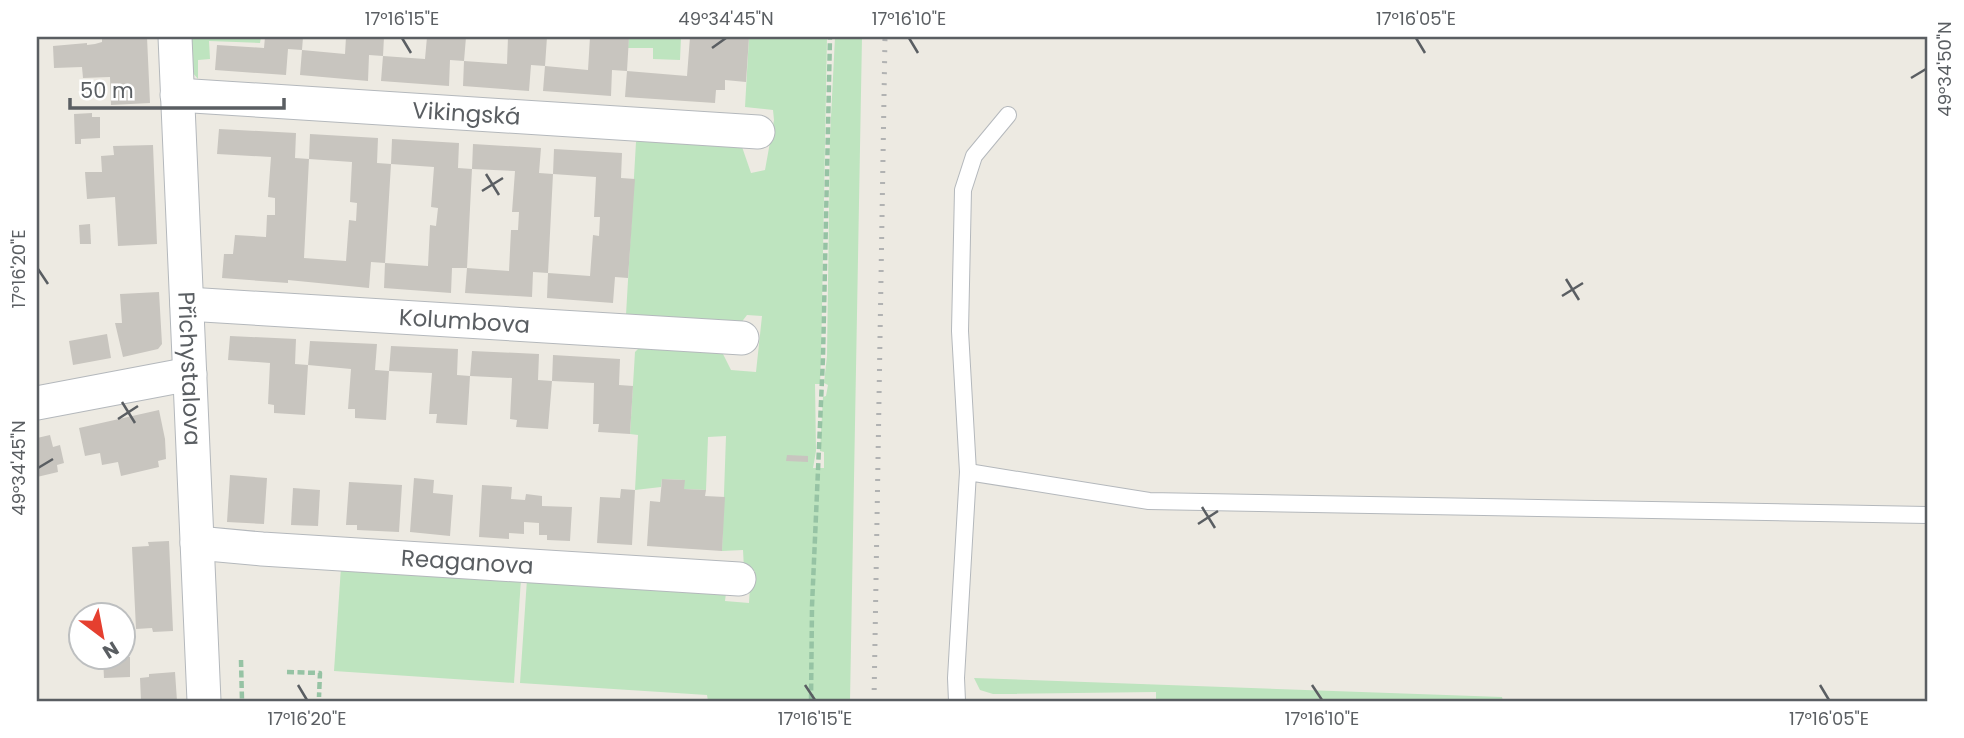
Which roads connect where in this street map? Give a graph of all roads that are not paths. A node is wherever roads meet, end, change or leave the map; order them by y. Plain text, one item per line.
1 (175, 37) edge
2 (177, 95) junction
3 (1008, 115) dead end
4 (758, 132) dead end
5 (187, 304) junction
6 (742, 338) dead end
7 (190, 374) junction
8 (37, 403) edge
9 (968, 472) junction
10 (1927, 514) edge
11 (197, 543) junction
12 (739, 579) dead end
13 (204, 701) edge
14 (957, 701) edge

1 - 2 street, Přichystalova
2 - 4 street, Vikingská
2 - 5 street, Přichystalova
3 - 9 lane
5 - 6 street, Kolumbova
5 - 7 street, Přichystalova
7 - 8 street
7 - 11 street, Přichystalova
9 - 10 lane
9 - 14 lane
11 - 12 street, Reaganova
11 - 13 street, Přichystalova

